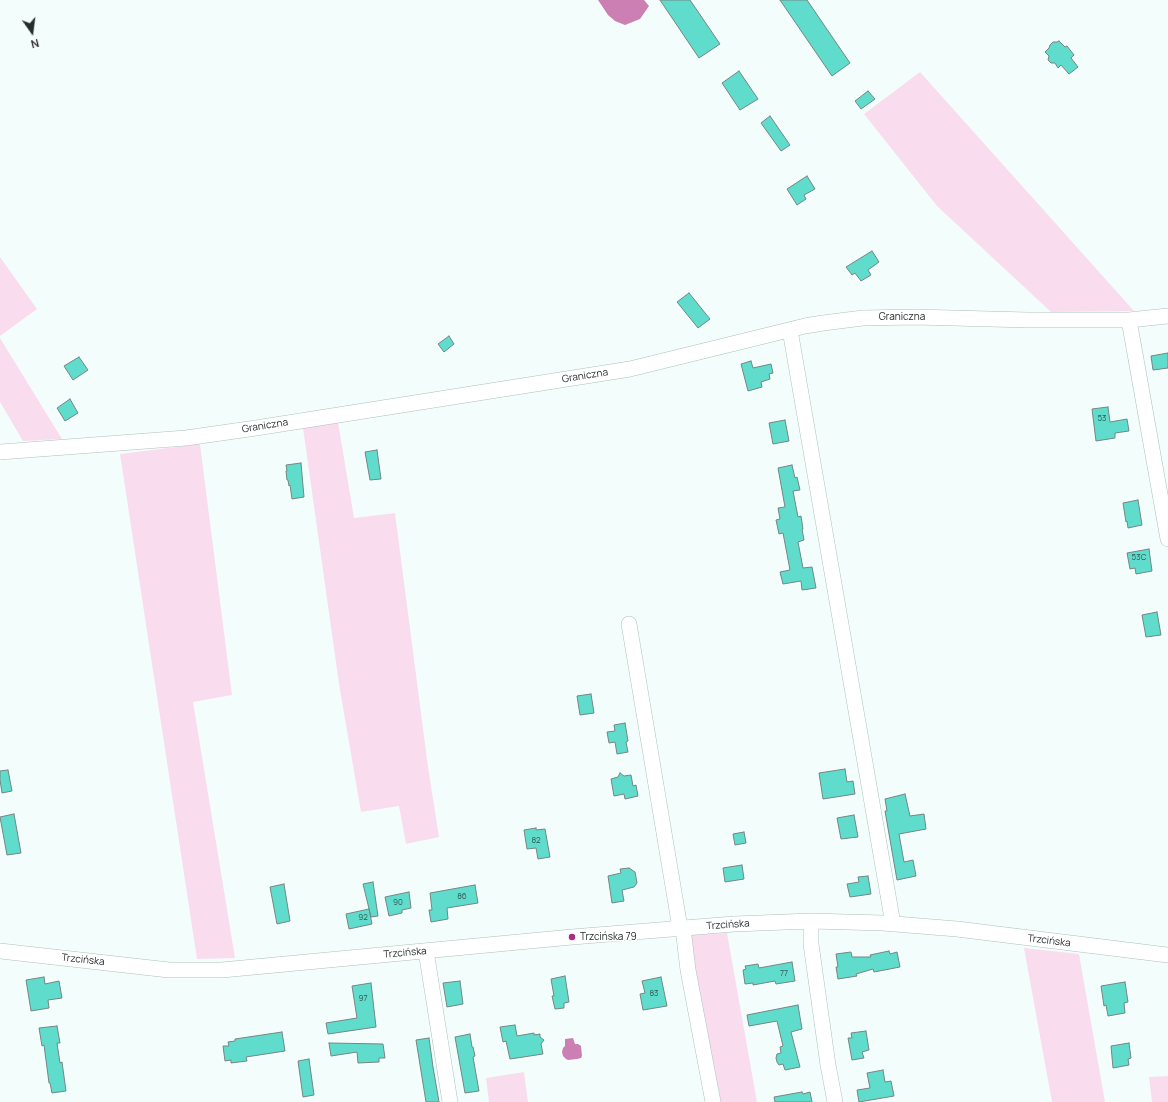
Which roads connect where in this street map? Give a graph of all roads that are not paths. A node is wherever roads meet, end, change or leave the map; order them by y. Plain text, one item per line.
1 (1168, 316) edge
2 (1129, 320) junction
3 (790, 330) junction
4 (0, 452) edge
5 (1168, 539) edge
6 (629, 624) dead end
7 (811, 921) junction
8 (893, 924) junction
9 (682, 928) junction
10 (0, 951) edge
11 (426, 951) junction
12 (1168, 956) edge
13 (450, 1102) edge
14 (713, 1102) edge
15 (835, 1102) edge

1 - 2 street, Graniczna
2 - 3 street, Graniczna
2 - 5 street
3 - 4 street, Graniczna
3 - 8 street
6 - 9 street
7 - 8 street, Trzcińska
7 - 9 street, Trzcińska
7 - 15 street
8 - 12 street, Trzcińska
9 - 11 street, Trzcińska
9 - 14 street
10 - 11 street, Trzcińska
11 - 13 street

